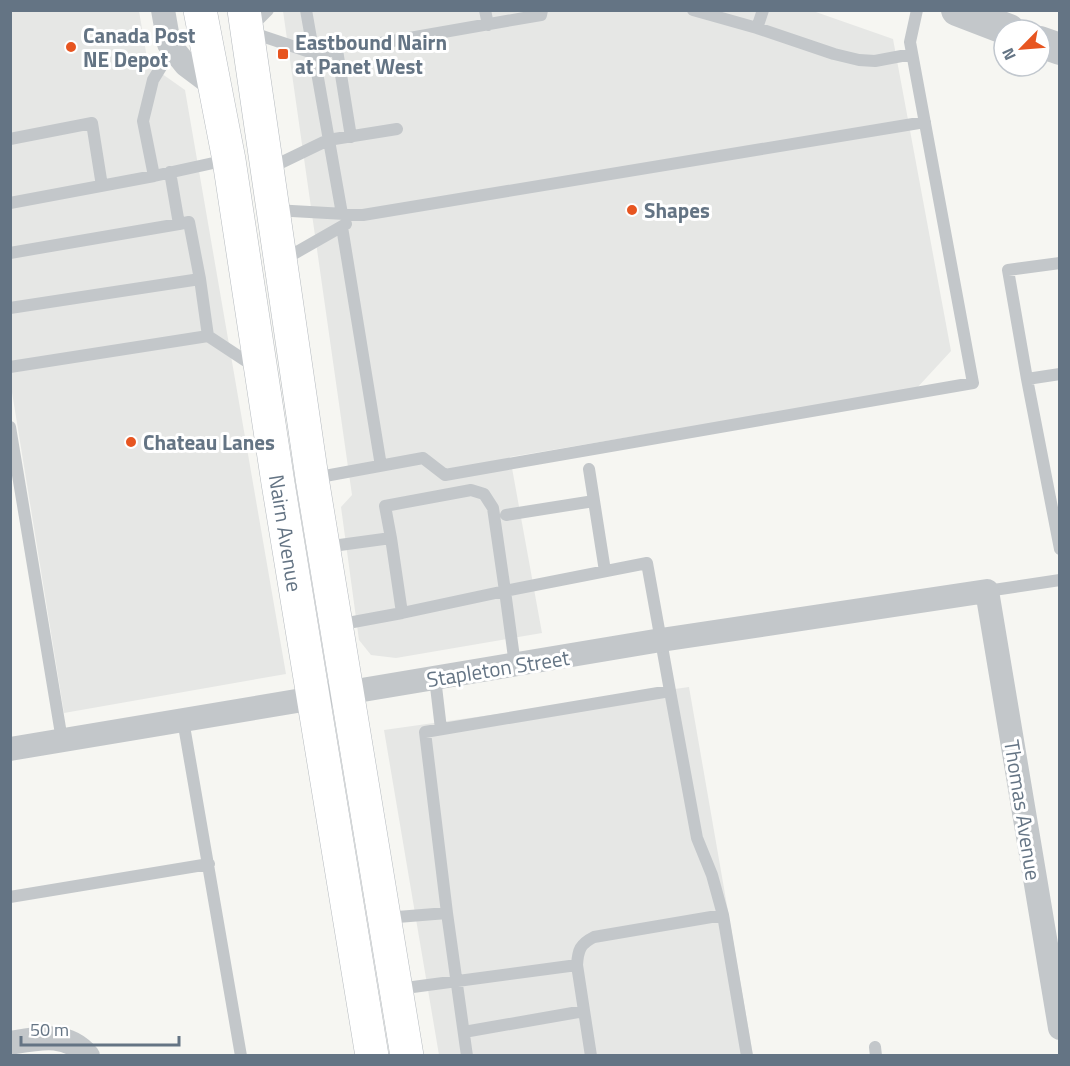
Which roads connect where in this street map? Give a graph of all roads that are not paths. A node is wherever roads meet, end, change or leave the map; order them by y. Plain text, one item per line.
1 (163, 10) edge
2 (201, 10) edge
3 (306, 10) edge
4 (485, 10) edge
5 (542, 10) edge
6 (693, 10) edge
7 (763, 10) edge
8 (917, 10) edge
9 (957, 10) edge
10 (253, 17) edge
11 (992, 23) edge
12 (488, 25) junction
13 (757, 28) junction
14 (381, 44) dead end
15 (172, 49) junction
16 (313, 53) junction
17 (912, 54) junction
18 (254, 81) junction
19 (213, 86) junction
20 (925, 122) junction
21 (397, 129) dead end
22 (351, 136) junction
23 (10, 139) edge
24 (328, 140) junction
25 (229, 160) junction
26 (267, 170) junction
27 (170, 172) junction
28 (154, 176) junction
29 (102, 186) junction
30 (10, 203) edge
31 (273, 210) junction
32 (342, 220) junction
33 (179, 224) junction
34 (10, 254) edge
35 (281, 261) junction
36 (1059, 263) edge
37 (201, 279) junction
38 (10, 308) edge
39 (208, 336) junction
40 (10, 367) edge
41 (261, 372) junction
42 (1059, 374) edge
43 (1027, 379) junction
44 (10, 427) edge
45 (381, 466) junction
46 (589, 469) dead end
47 (312, 478) junction
48 (278, 483) junction
49 (594, 501) junction
50 (506, 515) dead end
51 (391, 538) junction
52 (323, 547) junction
53 (1059, 549) edge
54 (605, 571) junction
55 (1059, 580) edge
56 (505, 591) junction
57 (987, 591) junction
58 (402, 613) junction
59 (336, 625) junction
60 (661, 640) junction
61 (515, 665) junction
62 (435, 678) junction
63 (670, 691) junction
64 (346, 693) junction
65 (313, 697) junction
66 (183, 720) junction
67 (441, 729) junction
68 (62, 740) junction
69 (10, 749) edge
70 (209, 864) junction
71 (10, 897) edge
72 (447, 913) junction
73 (723, 915) junction
74 (384, 919) junction
75 (577, 965) junction
76 (456, 981) junction
77 (396, 990) junction
78 (362, 996) junction
79 (584, 1011) junction
80 (1059, 1028) edge
81 (464, 1032) junction
82 (10, 1042) edge
83 (88, 1056) edge
84 (241, 1056) edge
85 (372, 1056) edge
86 (407, 1056) edge
87 (467, 1056) edge
88 (591, 1056) edge
89 (747, 1056) edge

1 - 15 street
2 - 19 main road, Nairn Avenue
3 - 16 lane
4 - 12 lane
5 - 12 lane
6 - 13 lane
7 - 13 lane
8 - 17 lane
9 - 11 street
10 - 16 lane
10 - 18 main road, Nairn Avenue
12 - 14 lane
13 - 17 lane
15 - 19 street
15 - 28 lane
16 - 22 lane
16 - 24 lane
17 - 20 lane
18 - 19 main road
18 - 26 main road, Nairn Avenue
19 - 25 main road, Nairn Avenue
20 - 32 lane
20 - 45 lane
21 - 22 lane
22 - 24 lane
23 - 29 lane
24 - 26 lane
24 - 32 lane
25 - 27 lane
25 - 41 main road, Nairn Avenue
26 - 31 main road, Nairn Avenue
27 - 28 lane
27 - 33 lane
28 - 29 lane
29 - 30 lane
31 - 32 lane
31 - 35 main road, Nairn Avenue
32 - 35 lane
32 - 45 lane
33 - 34 lane
33 - 37 lane
35 - 47 main road, Nairn Avenue
36 - 43 lane
37 - 38 lane
37 - 39 lane
39 - 40 lane
39 - 41 lane
41 - 48 main road, Nairn Avenue
42 - 43 lane
43 - 53 lane
44 - 68 lane
45 - 47 lane
46 - 49 lane
47 - 48 main road
47 - 52 main road, Nairn Avenue
48 - 65 main road, Nairn Avenue
49 - 50 lane
49 - 54 lane
51 - 52 lane
51 - 56 lane
51 - 58 lane
52 - 59 main road, Nairn Avenue
54 - 56 lane
54 - 60 lane
55 - 57 lane
56 - 58 lane
56 - 61 lane
57 - 60 street, Stapleton Street
57 - 80 street, Thomas Avenue
58 - 59 lane
59 - 64 main road, Nairn Avenue
60 - 61 street, Stapleton Street
60 - 63 lane
61 - 62 street, Stapleton Street
62 - 64 street, Stapleton Street
62 - 67 lane
63 - 67 lane
63 - 73 lane
64 - 65 street, Stapleton Street
64 - 74 main road, Nairn Avenue
65 - 66 street, Stapleton Street
65 - 78 main road, Nairn Avenue
66 - 68 street, Stapleton Street
66 - 70 lane
67 - 72 lane
68 - 69 street, Stapleton Street
70 - 71 lane
70 - 84 lane
72 - 74 lane
72 - 76 lane
73 - 75 lane
73 - 89 lane
74 - 77 main road, Nairn Avenue
75 - 76 lane
75 - 79 lane
76 - 77 lane
76 - 81 lane
77 - 78 main road
77 - 86 main road, Nairn Avenue
78 - 85 main road, Nairn Avenue
79 - 81 lane
79 - 88 lane
81 - 87 lane
82 - 83 street

